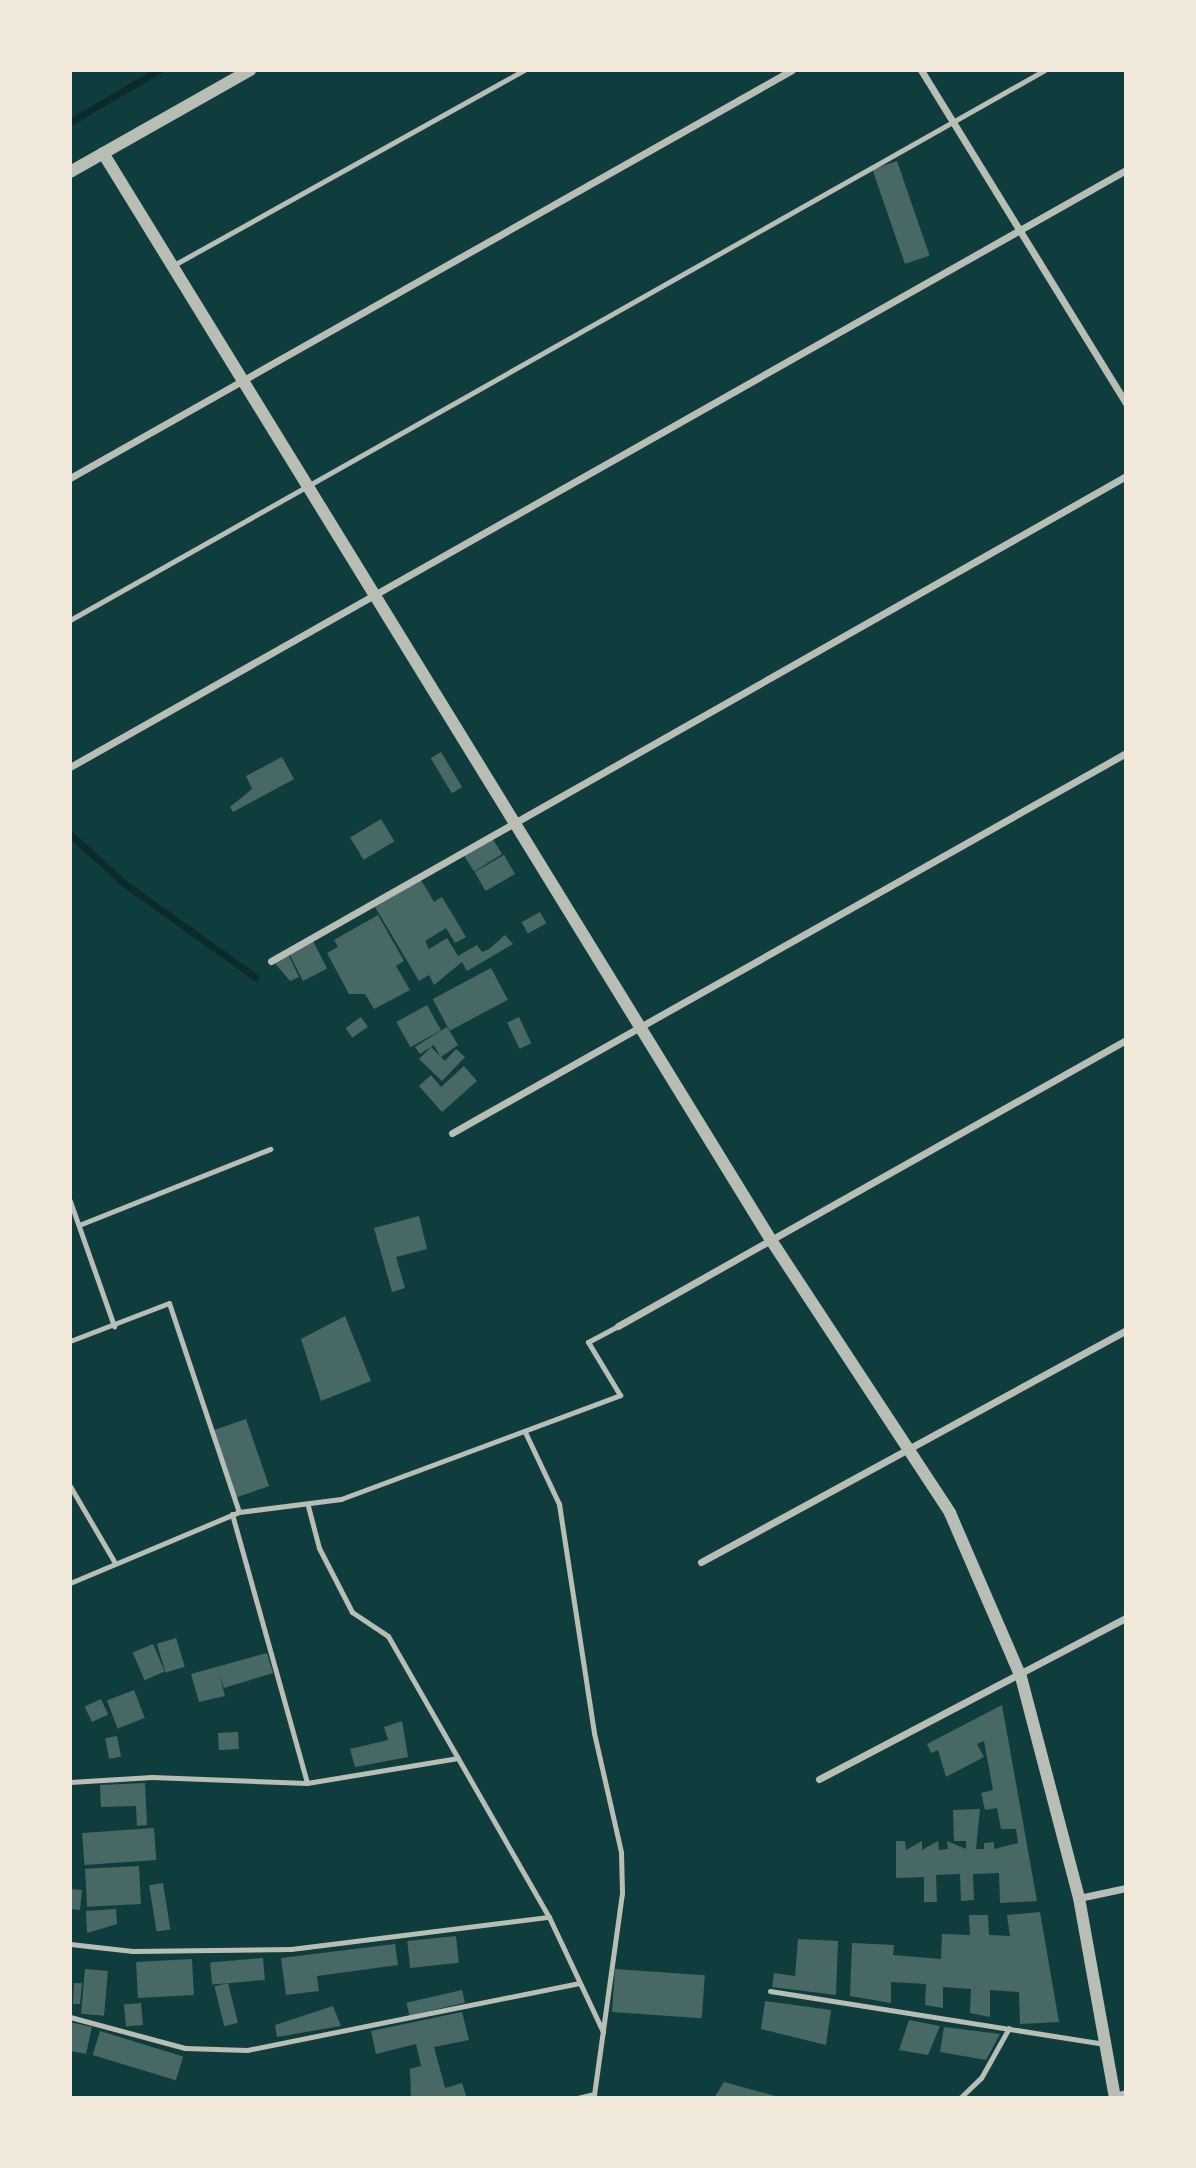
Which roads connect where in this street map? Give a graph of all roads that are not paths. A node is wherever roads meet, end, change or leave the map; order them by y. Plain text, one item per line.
1 (250, 70) edge
2 (524, 70) edge
3 (792, 70) edge
4 (922, 70) edge
5 (1045, 70) edge
6 (953, 122) junction
7 (103, 153) junction
8 (1126, 170) edge
9 (70, 172) edge
10 (1019, 231) junction
11 (171, 267) junction
12 (241, 382) junction
13 (1126, 403) edge
14 (1126, 477) edge
15 (70, 478) edge
16 (303, 484) junction
17 (371, 597) junction
18 (70, 621) edge
19 (1126, 753) edge
20 (70, 767) edge
21 (513, 824) junction
22 (271, 961) dead end
23 (640, 1027) junction
24 (1126, 1040) edge
25 (452, 1133) dead end
26 (270, 1149) dead end
27 (70, 1201) edge
28 (79, 1225) junction
29 (771, 1240) junction
30 (114, 1326) junction
31 (618, 1326) joint
32 (1126, 1330) edge
33 (70, 1341) edge
34 (525, 1432) junction
35 (910, 1453) junction
36 (70, 1486) edge
37 (308, 1506) junction
38 (235, 1513) junction
39 (701, 1562) dead end
40 (114, 1563) junction
41 (70, 1583) edge
42 (1126, 1618) edge
43 (1021, 1677) junction
44 (458, 1758) junction
45 (820, 1779) dead end
46 (70, 1782) edge
47 (307, 1783) junction
48 (1126, 1888) edge
49 (1079, 1898) junction
50 (549, 1917) junction
51 (70, 1944) edge
52 (579, 1983) junction
53 (769, 1991) dead end
54 (70, 2017) edge
55 (1009, 2028) junction
56 (603, 2032) junction
57 (1105, 2044) junction
58 (1119, 2096) edge
59 (577, 2098) edge
60 (960, 2098) edge

1 - 7 street
2 - 11 lane
3 - 12 street
4 - 6 street
5 - 6 lane
6 - 10 street
6 - 16 lane
7 - 9 street
7 - 11 street
8 - 10 street
10 - 13 street
10 - 17 street
11 - 12 street
12 - 15 street
12 - 16 street
14 - 21 street
16 - 17 street
16 - 18 lane
17 - 20 street
17 - 21 street
19 - 23 street
21 - 22 street
21 - 23 street
23 - 25 street
23 - 29 street
24 - 29 street
26 - 28 lane
27 - 28 lane
28 - 30 lane
29 - 31 street
29 - 35 street
30 - 33 lane
30 - 38 lane
31 - 34 lane
32 - 35 street
34 - 37 lane
34 - 56 lane
35 - 39 street
35 - 43 street
36 - 40 lane
37 - 38 lane
37 - 44 lane
38 - 40 lane
38 - 47 lane
40 - 41 lane
42 - 43 street
43 - 45 street
43 - 49 street
44 - 47 lane
44 - 50 lane
46 - 47 lane
48 - 49 street
49 - 57 street
50 - 51 lane
50 - 52 lane
52 - 54 lane
52 - 56 lane
53 - 55 lane
55 - 57 lane
55 - 60 lane
56 - 59 lane
57 - 58 street

